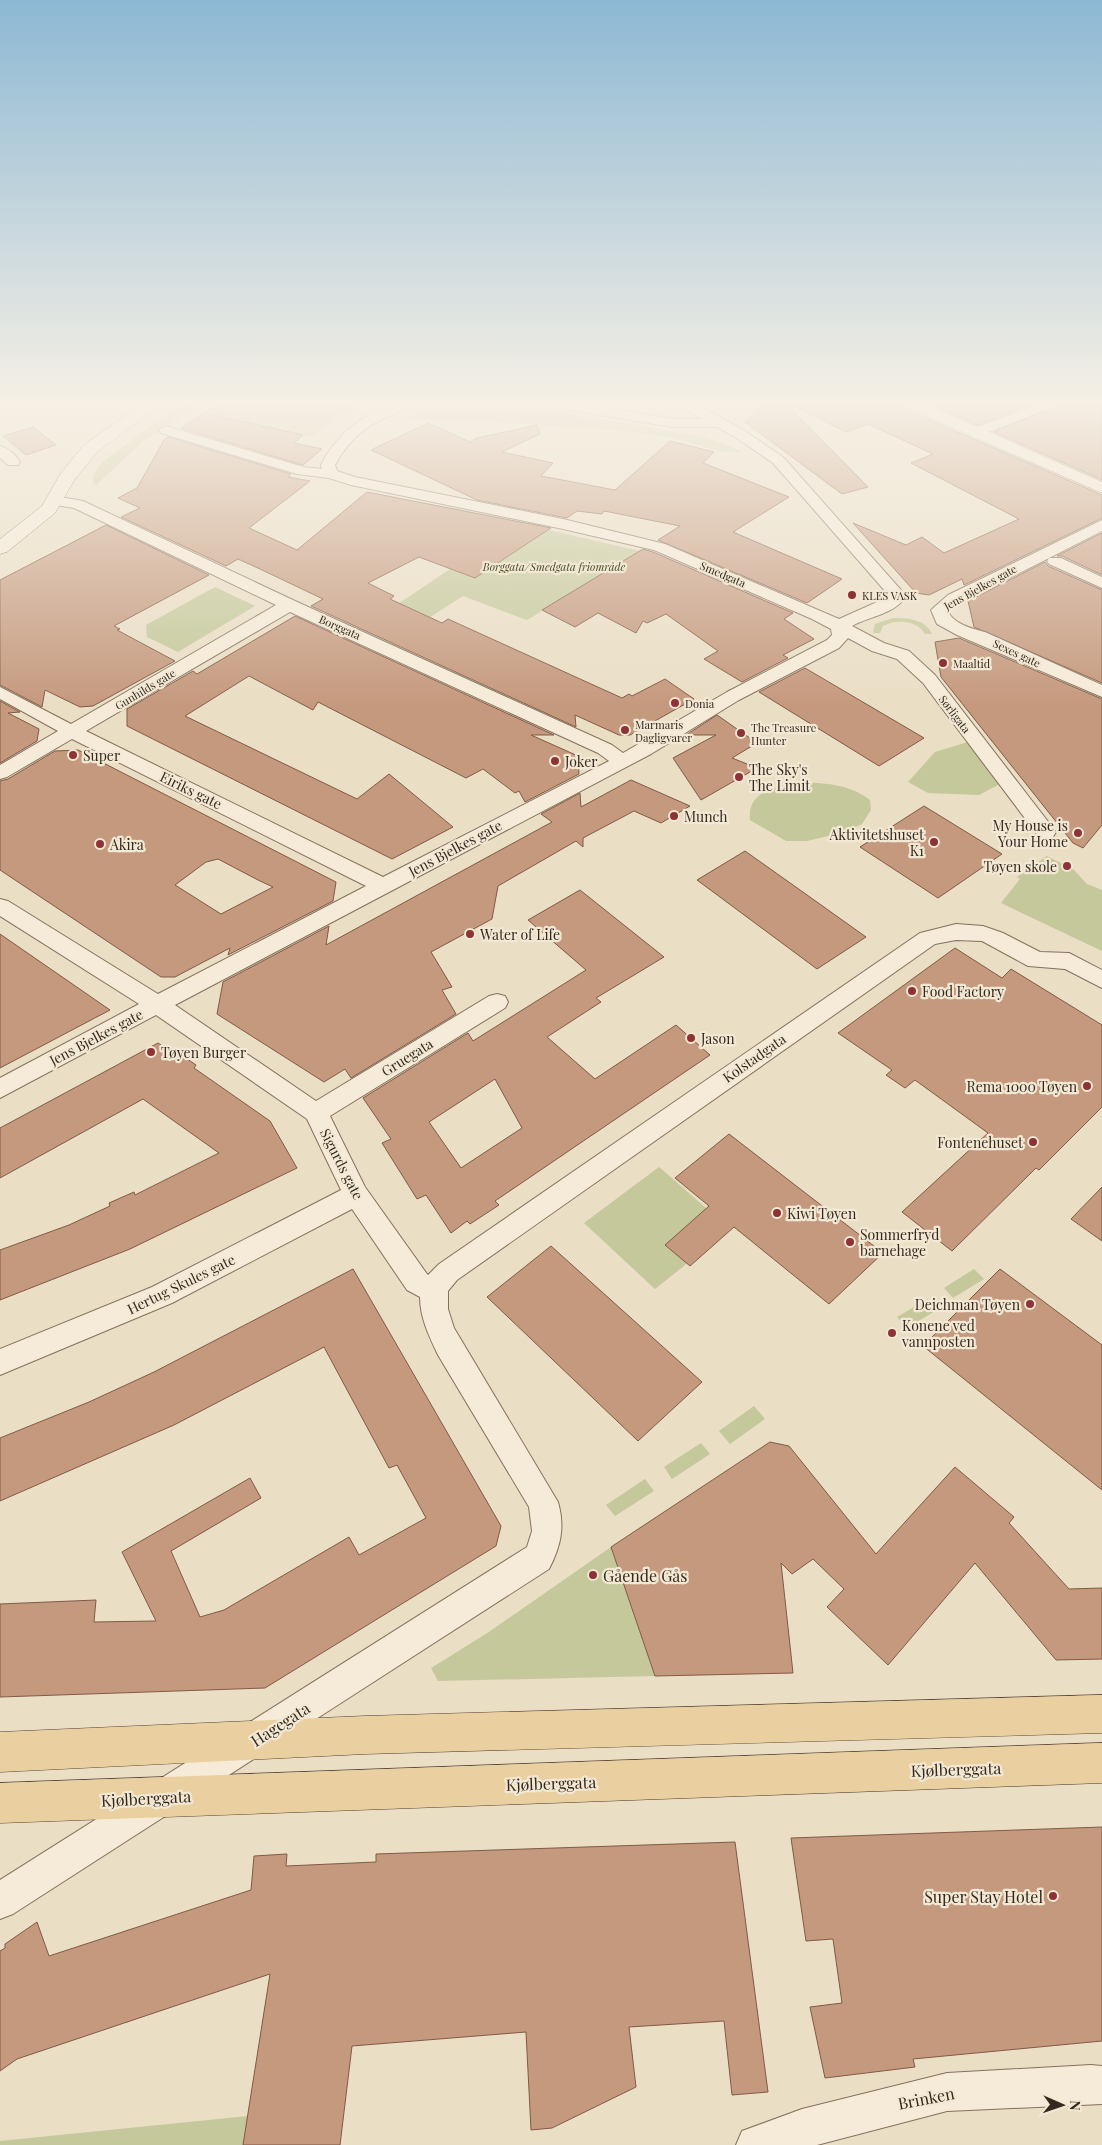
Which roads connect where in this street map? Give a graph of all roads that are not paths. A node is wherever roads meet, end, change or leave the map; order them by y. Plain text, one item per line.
1 (51, 505) edge
2 (80, 505) edge
3 (464, 505) edge
4 (819, 505) edge
5 (1102, 525) edge
6 (1102, 537) edge
7 (0, 548) edge
8 (1055, 562) junction
9 (1022, 577) dead end
10 (1102, 582) edge
11 (289, 605) junction
12 (939, 610) joint
13 (839, 626) junction
14 (0, 692) edge
15 (1102, 692) edge
16 (73, 732) junction
17 (622, 761) junction
18 (0, 773) edge
19 (1046, 832) dead end
20 (384, 886) junction
21 (0, 906) edge
22 (1102, 980) edge
23 (497, 1002) dead end
24 (157, 1004) junction
25 (0, 1089) edge
26 (316, 1113) junction
27 (356, 1194) junction
28 (434, 1291) junction
29 (0, 1362) edge
30 (1102, 1714) edge
31 (253, 1741) junction
32 (0, 1752) edge
33 (1102, 1763) edge
34 (163, 1798) junction
35 (0, 1803) edge
36 (0, 1901) edge
37 (1102, 2085) edge
38 (756, 2145) edge

1 - 7 street
2 - 11 street, Borggata
3 - 13 street, Smedgata
4 - 13 street
5 - 12 street, Jens Bjelkes gate
6 - 8 street
8 - 9 street
8 - 10 street
11 - 16 street, Gunhilds gate
11 - 17 street, Borggata
12 - 15 street, Sexes gate
13 - 17 street, Jens Bjelkes gate
13 - 19 street, Sørligata
14 - 16 street, Eiriks gate
16 - 18 street, Gunhilds gate
16 - 20 street, Eiriks gate
17 - 20 street, Jens Bjelkes gate
20 - 24 street, Jens Bjelkes gate
21 - 24 street, Sigurds gate
22 - 28 street, Kolstadgata
23 - 26 street, Gruegata
24 - 25 street, Jens Bjelkes gate
24 - 26 street, Sigurds gate
26 - 27 street, Sigurds gate
27 - 28 street, Sigurds gate
27 - 29 street, Hertug Skules gate
28 - 31 street, Hagegata
30 - 31 main road
31 - 32 main road
31 - 34 street, Hagegata
33 - 34 main road, Kjølberggata
34 - 35 main road, Kjølberggata
34 - 36 street, Hagegata
37 - 38 street, Brinken

